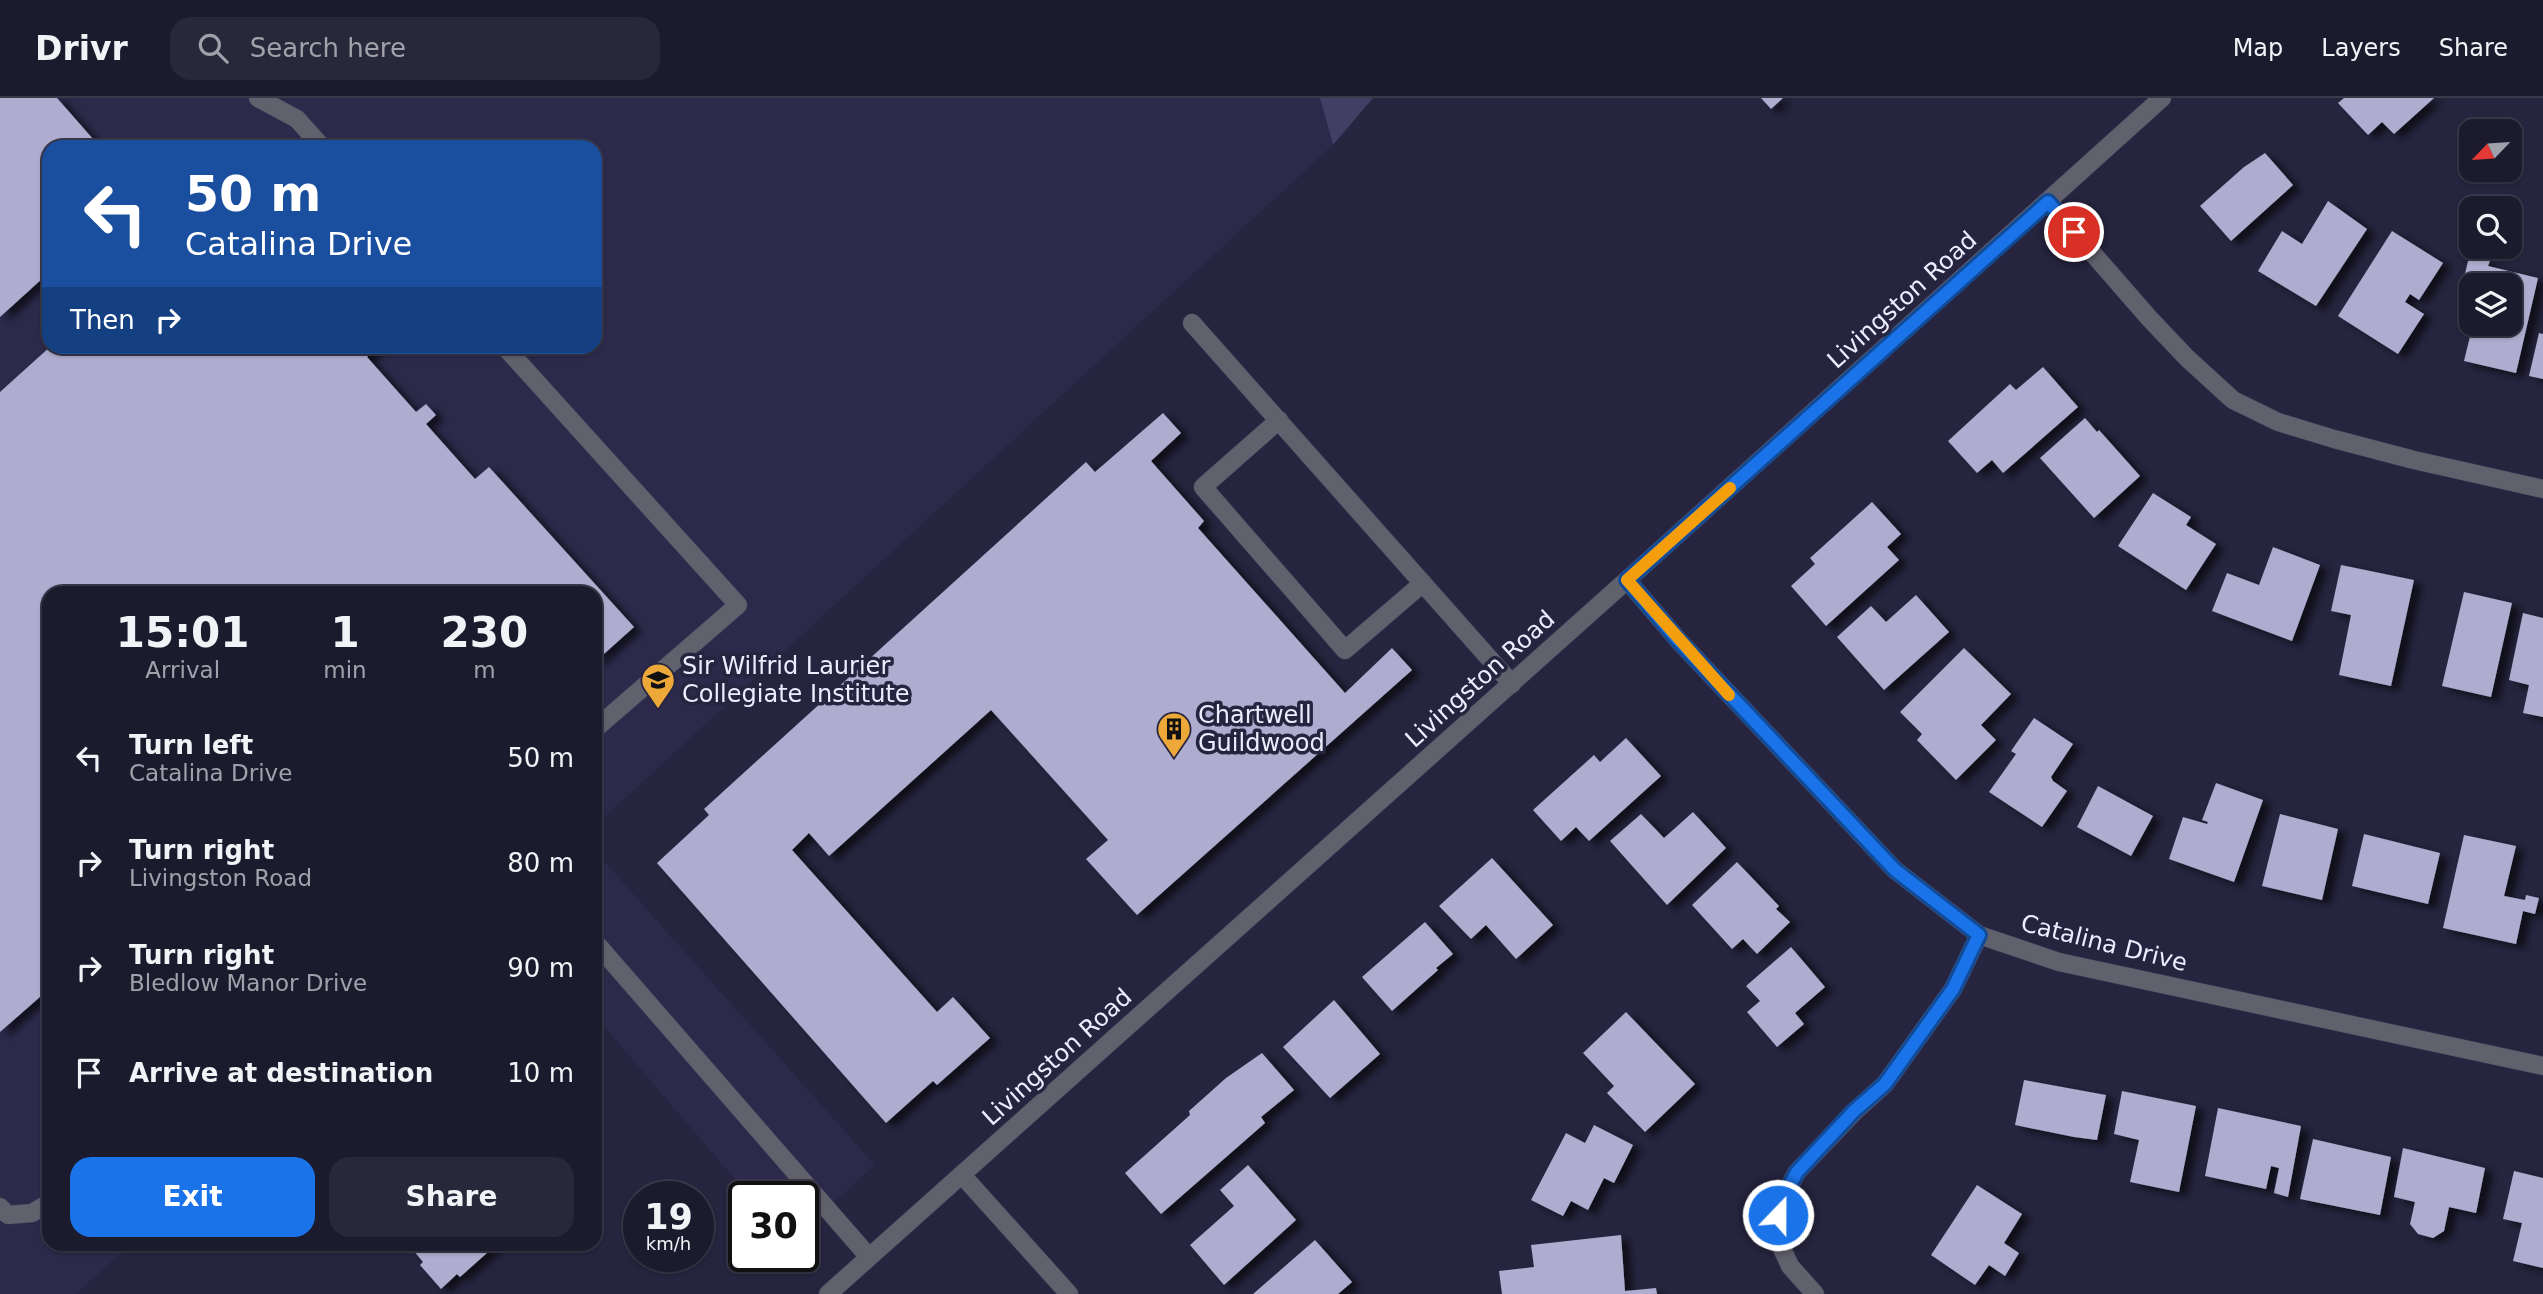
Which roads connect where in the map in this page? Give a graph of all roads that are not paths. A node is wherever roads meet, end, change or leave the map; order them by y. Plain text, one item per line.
1 (258, 98) edge
2 (2162, 98) edge
3 (316, 140) edge
4 (2048, 202) junction
5 (1192, 323) dead end
6 (511, 354) edge
7 (1279, 420) junction
8 (2543, 489) edge
9 (1627, 580) junction
10 (1423, 583) junction
11 (1512, 684) junction
12 (602, 723) edge
13 (1979, 935) junction
14 (602, 950) edge
15 (2543, 1066) edge
16 (962, 1175) junction
17 (0, 1206) edge
18 (42, 1207) edge
19 (869, 1257) junction
20 (828, 1294) edge
21 (1069, 1294) edge
22 (1815, 1294) edge

1 - 3 street
2 - 4 street, Livingston Road
4 - 8 street
4 - 9 street, Livingston Road
5 - 7 street
6 - 12 street
7 - 10 street
7 - 10 street
9 - 11 street, Livingston Road
9 - 13 street, Catalina Drive
10 - 11 street
11 - 16 street, Livingston Road
13 - 15 street, Catalina Drive
13 - 22 street
14 - 19 street
16 - 19 street, Livingston Road
16 - 21 street
17 - 18 street
19 - 20 street, Livingston Road

